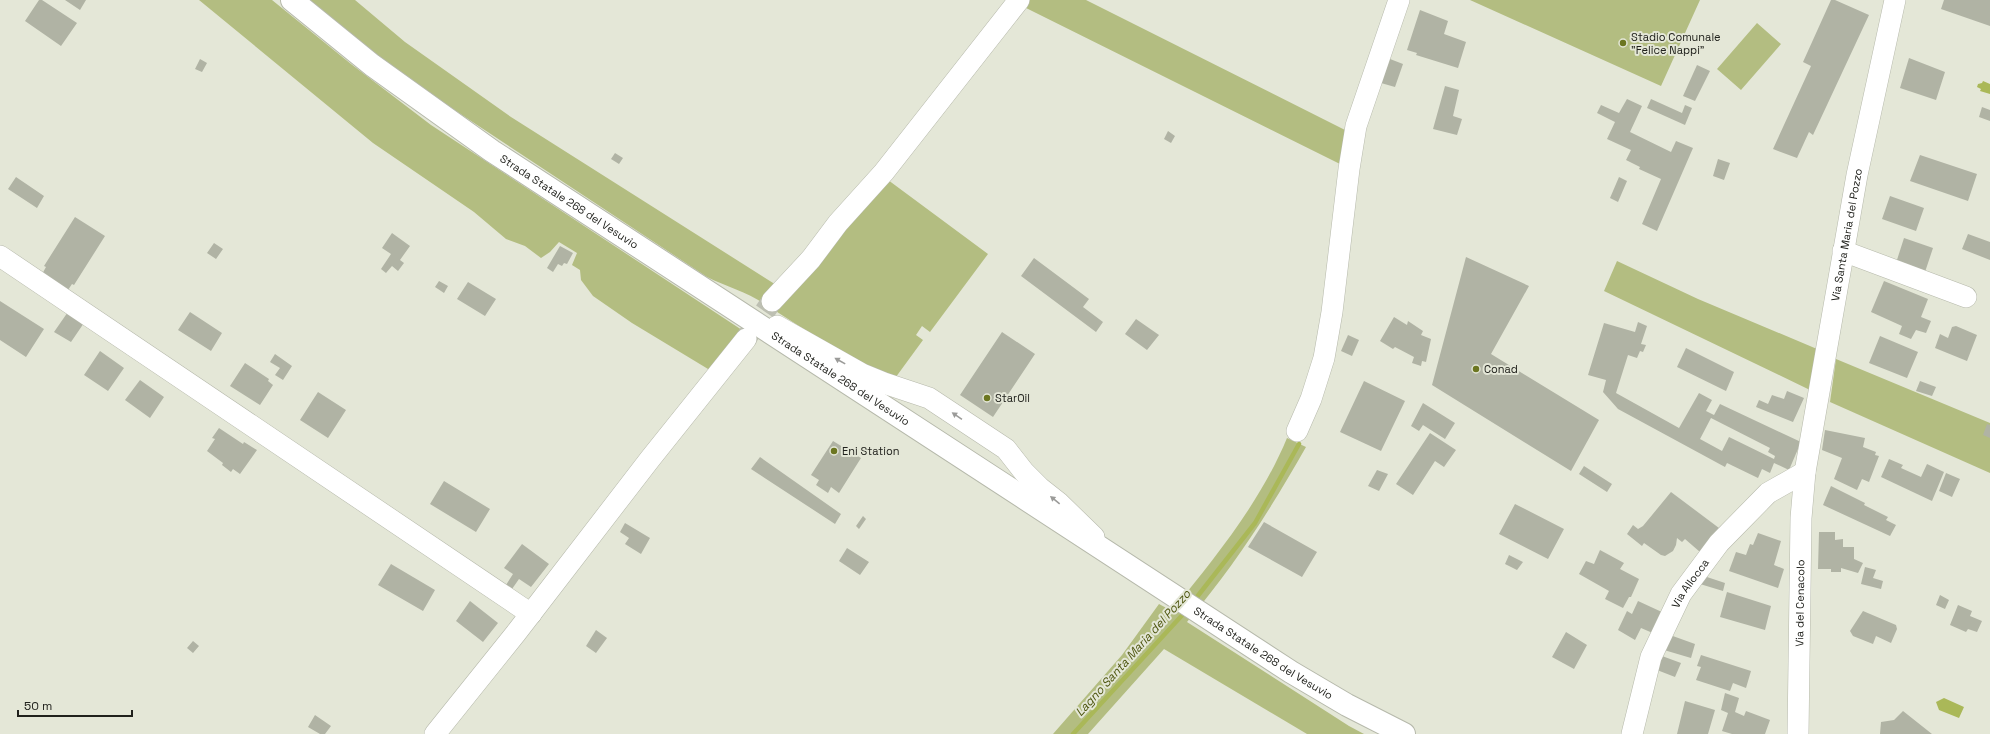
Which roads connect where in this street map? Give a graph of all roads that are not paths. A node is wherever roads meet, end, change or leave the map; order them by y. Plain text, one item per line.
1 (292, 0) edge
2 (1019, 0) edge
3 (1399, 0) edge
4 (1895, 0) edge
5 (1843, 251) junction
6 (0, 256) edge
7 (1966, 297) dead end
8 (772, 302) tunnel mouth
9 (738, 311) junction
10 (746, 339) tunnel mouth
11 (1297, 431) dead end
12 (1805, 472) junction
13 (1113, 556) junction
14 (531, 614) junction
15 (435, 734) edge
16 (1404, 734) edge
17 (1632, 734) edge
18 (1798, 734) edge

1 - 9 highway, Strada Statale 268 del Vesuvio
2 - 8 street
3 - 11 street
4 - 5 street, Via Santa Maria del Pozzo
5 - 7 street
5 - 12 street, Via Santa Maria del Pozzo
6 - 14 street
9 - 13 highway, Strada Statale 268 del Vesuvio
13 -> 9 street
10 - 14 street
12 - 17 street, Via Allocca
12 - 18 street, Via del Cenacolo
13 - 16 highway, Strada Statale 268 del Vesuvio
14 - 15 street

